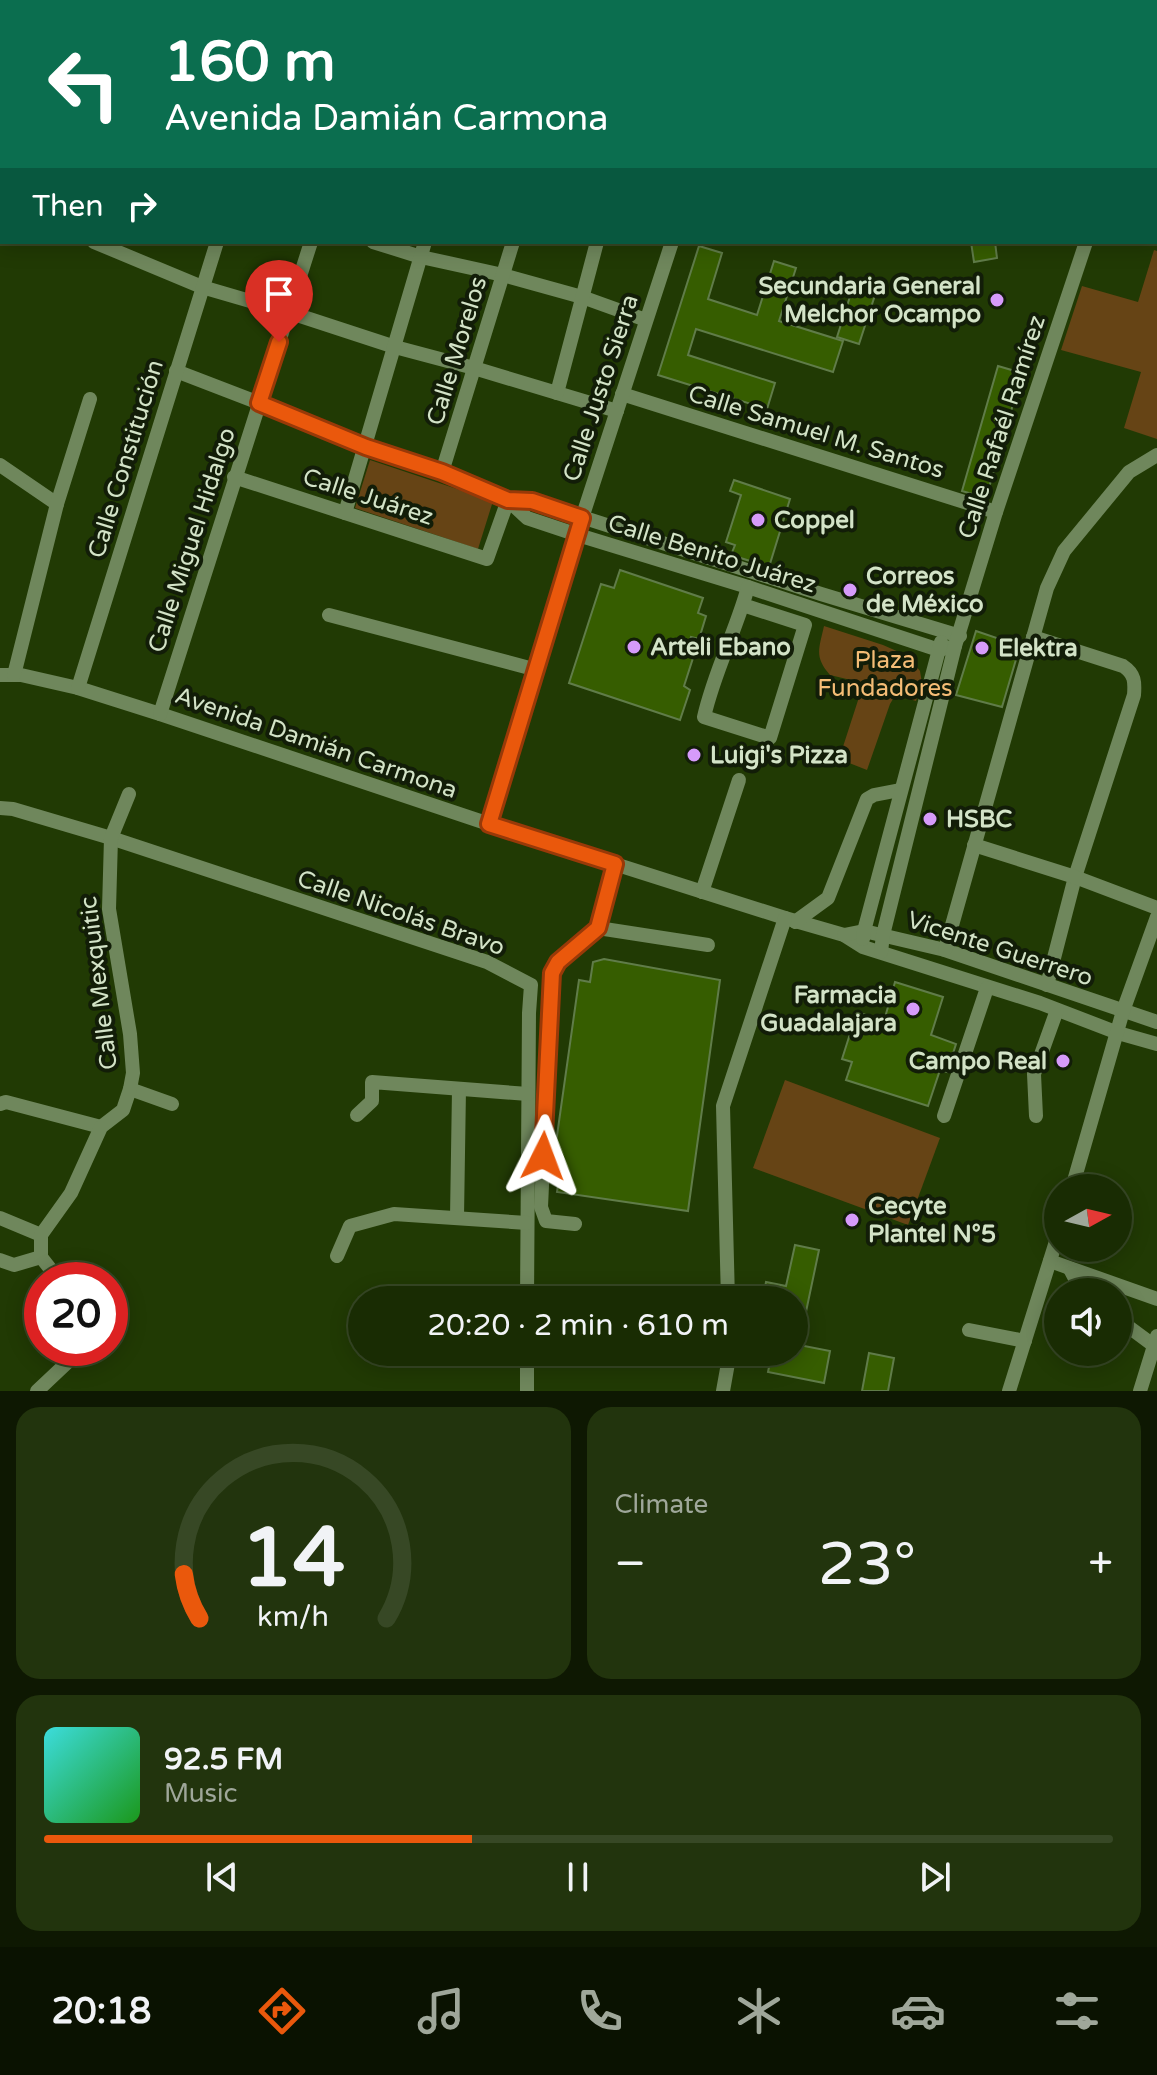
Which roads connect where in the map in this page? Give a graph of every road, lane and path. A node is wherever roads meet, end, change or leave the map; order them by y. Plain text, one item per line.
1 (99, 244) edge
2 (216, 244) edge
3 (310, 244) edge
4 (386, 244) edge
5 (512, 244) edge
6 (596, 244) edge
7 (671, 244) edge
8 (1085, 244) edge
9 (423, 250) edge
10 (503, 275) junction
11 (202, 287) junction
12 (582, 297) junction
13 (288, 312) junction
14 (646, 320) junction
15 (395, 347) junction
16 (474, 368) junction
17 (176, 371) junction
18 (557, 393) junction
19 (622, 394) junction
20 (90, 399) dead end
21 (259, 403) junction
22 (617, 411) junction
23 (366, 447) junction
24 (1157, 455) edge
25 (0, 465) edge
26 (442, 472) junction
27 (234, 477) junction
28 (19, 478) junction
29 (0, 484) edge
30 (508, 500) junction
31 (57, 504) junction
32 (996, 512) junction
33 (345, 513) junction
34 (582, 518) junction
35 (578, 535) junction
36 (748, 587) junction
37 (821, 594) junction
38 (743, 605) junction
39 (816, 609) junction
40 (329, 615) dead end
41 (943, 631) junction
42 (1033, 637) junction
43 (958, 641) junction
44 (939, 650) junction
45 (537, 670) junction
46 (7, 675) edge
47 (78, 688) junction
48 (160, 714) junction
49 (739, 780) dead end
50 (900, 790) junction
51 (129, 794) dead end
52 (0, 808) edge
53 (489, 824) junction
54 (111, 838) junction
55 (974, 845) junction
56 (615, 864) junction
57 (1075, 877) junction
58 (702, 892) junction
59 (1157, 908) edge
60 (1157, 917) edge
61 (790, 920) junction
62 (598, 928) junction
63 (864, 931) junction
64 (844, 935) junction
65 (883, 935) junction
66 (708, 945) dead end
67 (863, 947) junction
68 (945, 950) junction
69 (881, 952) junction
70 (1047, 985) junction
71 (987, 988) junction
72 (1057, 1010) junction
73 (1123, 1011) junction
74 (1157, 1022) edge
75 (1118, 1033) junction
76 (1157, 1044) edge
77 (130, 1089) junction
78 (459, 1089) junction
79 (528, 1094) junction
80 (0, 1104) edge
81 (172, 1104) dead end
82 (357, 1115) dead end
83 (944, 1116) dead end
84 (1036, 1116) dead end
85 (101, 1127) junction
86 (1076, 1174) edge
87 (457, 1217) junction
88 (0, 1218) edge
89 (527, 1223) junction
90 (575, 1224) dead end
91 (41, 1235) junction
92 (337, 1256) dead end
93 (41, 1257) junction
94 (0, 1260) edge
95 (45, 1262) edge
96 (1050, 1262) edge
97 (1052, 1262) edge
98 (1070, 1269) junction
99 (1075, 1278) edge
100 (527, 1286) edge
101 (728, 1286) edge
102 (1157, 1299) edge
103 (1132, 1327) edge
104 (969, 1330) dead end
105 (1155, 1340) edge
106 (1025, 1341) junction
107 (64, 1366) edge
108 (527, 1366) edge
109 (727, 1366) edge
110 (1153, 1366) edge
111 (37, 1391) edge
112 (527, 1391) edge
113 (723, 1391) edge
114 (1009, 1391) edge
115 (1140, 1391) edge

1 - 11 street
2 - 11 street, Calle Constitución
3 - 13 street, Calle Miguel Hidalgo
4 - 9 street
5 - 10 street, Calle Morelos
6 - 12 street
7 - 14 street, Calle Justo Sierra
8 - 32 street, Calle Rafaél Ramírez
9 - 10 street
9 - 15 street
10 - 12 street
10 - 16 street, Calle Morelos
11 - 13 street
11 - 17 street, Calle Constitución
12 - 14 street
12 - 18 street
13 - 15 street
13 - 21 street, Calle Miguel Hidalgo
14 - 19 street, Calle Justo Sierra
15 - 16 street
15 - 23 street
16 - 18 street
16 - 26 street, Calle Morelos
17 - 21 street, Calle Benito Juárez
17 - 47 street, Calle Constitución
18 - 22 street
19 - 22 street, Calle Justo Sierra
19 - 32 street, Calle Samuel M. Santos
20 - 31 street
21 - 23 street, Calle Benito Juárez
21 - 27 street, Calle Miguel Hidalgo
22 - 34 street, Calle Justo Sierra
23 - 26 street, Calle Benito Juárez
23 - 33 street
24 - 42 street
25 - 28 street
26 - 30 street, Calle Benito Juárez
27 - 33 street, Calle Juárez
27 - 48 street, Calle Miguel Hidalgo
28 - 29 street
28 - 31 street
30 - 33 street, Calle Juárez
30 - 34 street, Calle Benito Juárez
30 - 35 street, Calle Benito Juárez
31 - 46 street
32 - 43 street, Calle Rafaél Ramírez
34 - 35 street, Calle Justo Sierra
34 - 37 street, Calle Benito Juárez
35 - 36 street, Calle Benito Juárez
35 - 45 street, Calle Justo Sierra
36 - 38 street
36 - 39 street, Calle Benito Juárez
37 - 39 street
37 - 41 street, Calle Benito Juárez
38 - 38 street
39 - 44 street, Calle Benito Juárez
40 - 45 street
41 - 43 street, Calle Benito Juárez
41 - 44 street
42 - 55 street
42 - 57 street
43 - 44 street
43 - 65 street, Calle Rafaél Ramírez
44 - 50 street
45 - 53 street, Calle Justo Sierra
46 - 47 street, Avenida Damián Carmona
47 - 48 street, Avenida Damián Carmona
48 - 53 street, Avenida Damián Carmona
49 - 58 street
50 - 61 street
50 - 63 street
51 - 54 street, Calle Mexquitic
52 - 54 street, Calle Nicolás Bravo
53 - 56 street, Avenida Damián Carmona
54 - 77 street, Calle Mexquitic
54 - 79 street, Calle Nicolás Bravo
55 - 57 street
55 - 68 street
56 - 58 street, Avenida Damián Carmona
56 - 62 street
57 - 59 street
57 - 70 street
58 - 61 street, Avenida Damián Carmona
60 - 73 street
61 - 64 street, Avenida Damián Carmona
61 - 101 street
62 - 66 street
62 - 90 street
63 - 64 street, Avenida Damián Carmona
63 - 65 street, Vicente Guerrero
63 - 67 street
64 - 67 street, Avenida Damián Carmona
65 - 68 street, Vicente Guerrero
65 - 69 street, Calle Rafaél Ramírez
67 - 69 street, Vicente Guerrero
68 - 70 street, Vicente Guerrero
69 - 71 street, Vicente Guerrero
70 - 73 street, Vicente Guerrero
71 - 72 street, Vicente Guerrero
71 - 83 street
72 - 75 street, Vicente Guerrero
72 - 84 street
73 - 74 street, Vicente Guerrero
73 - 75 street
75 - 76 street, Vicente Guerrero
75 - 86 street
77 - 81 street
77 - 85 street, Calle Mexquitic
78 - 79 street
78 - 82 street
78 - 87 street
79 - 89 street, Calle Nicolás Bravo
80 - 85 street
85 - 91 street, Calle Mexquitic
87 - 89 street
87 - 92 street
88 - 91 street
89 - 100 street, Calle Nicolás Bravo
91 - 93 street
93 - 94 street
93 - 95 street
96 - 106 street
97 - 98 street
98 - 99 street
98 - 102 street
103 - 105 street
104 - 106 street
105 - 110 street
106 - 114 street
107 - 111 street
108 - 112 street
109 - 113 street
110 - 115 street

